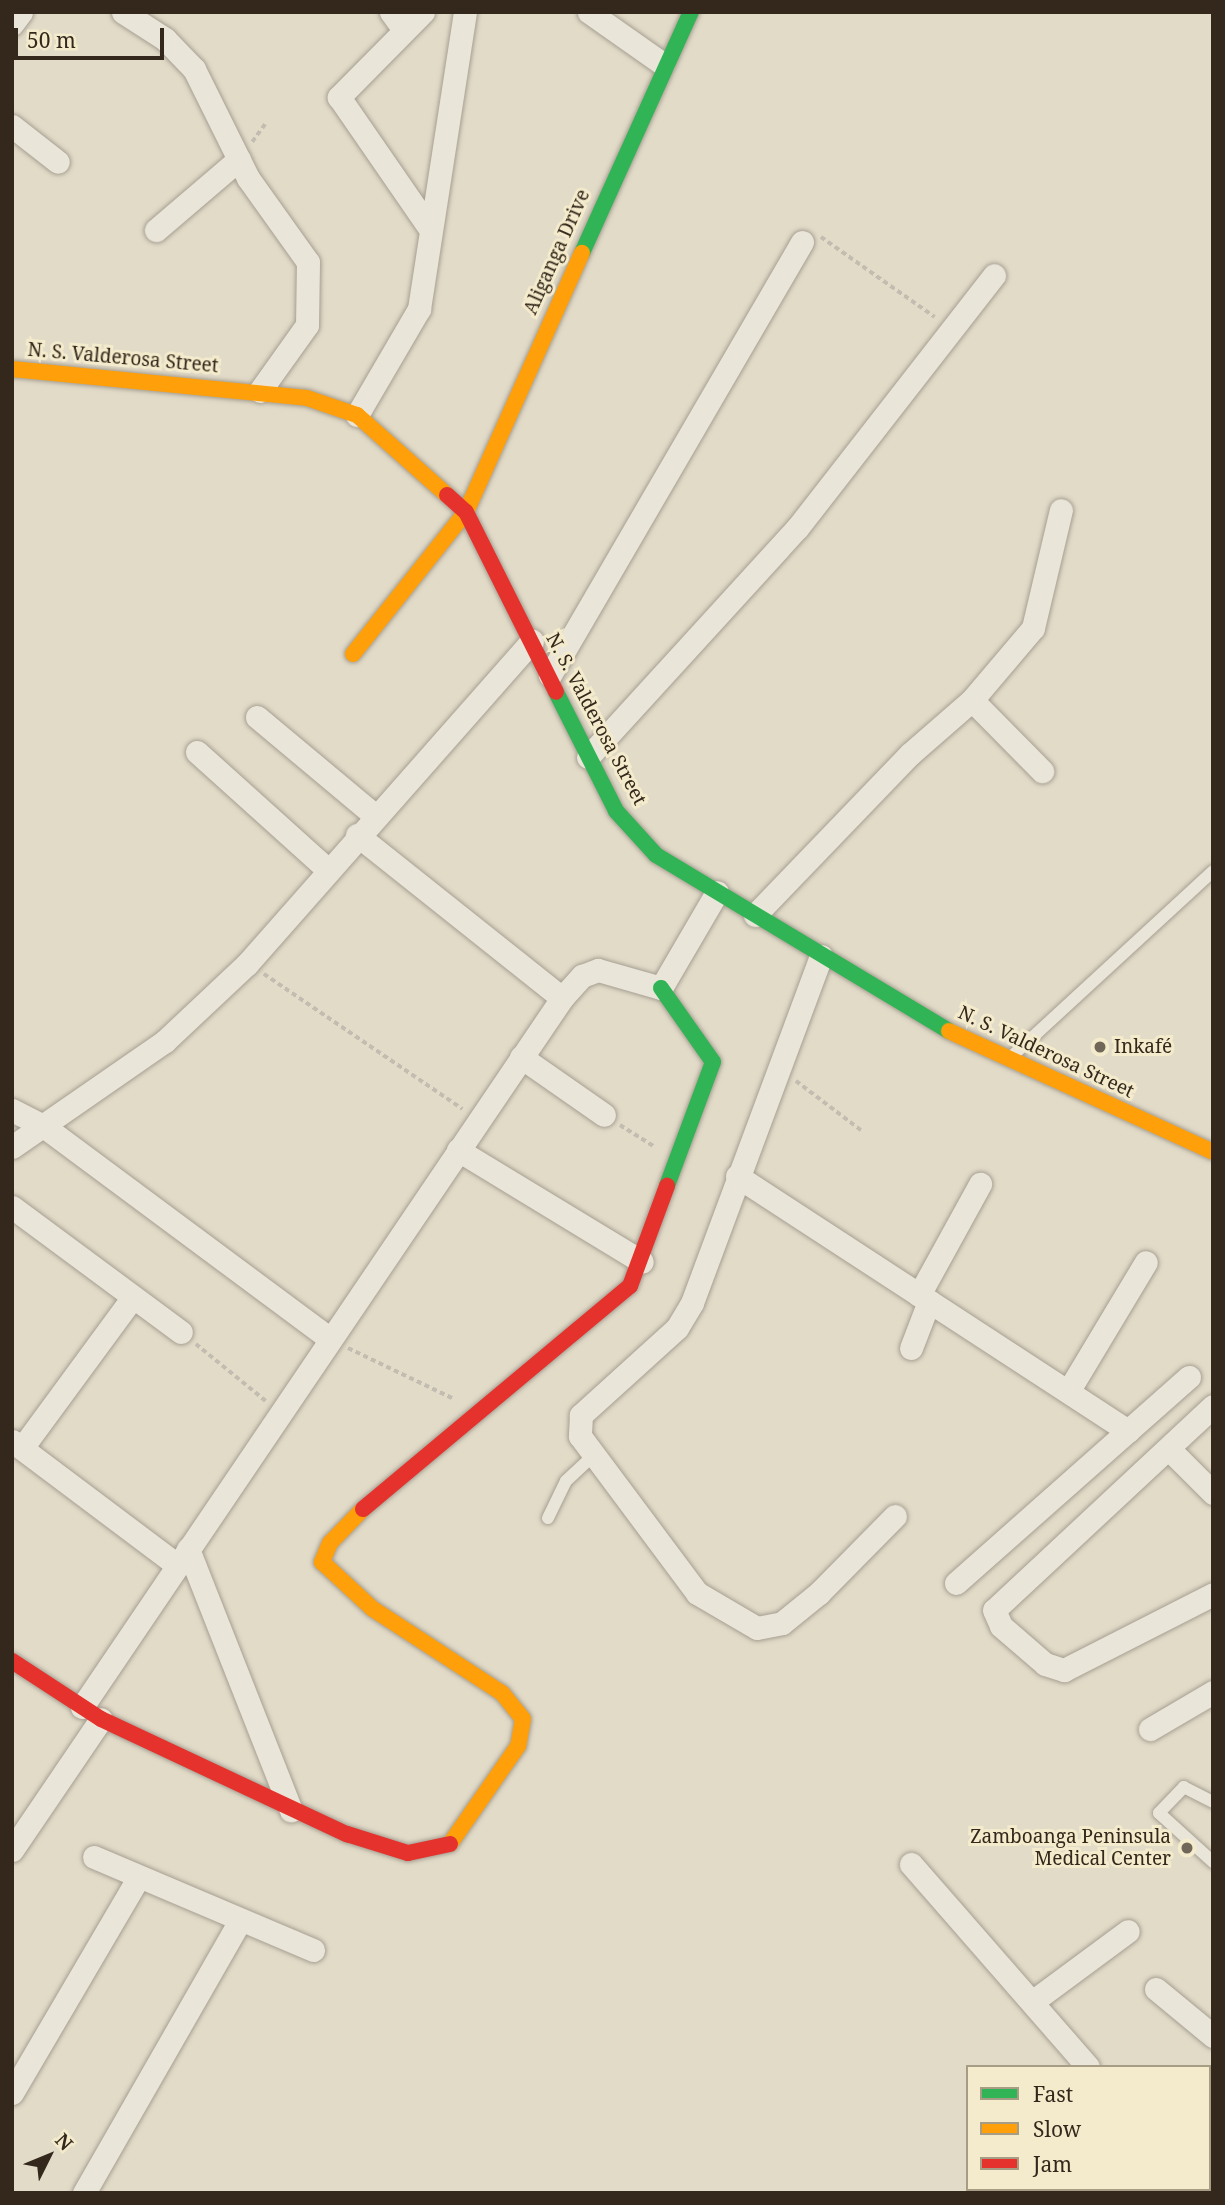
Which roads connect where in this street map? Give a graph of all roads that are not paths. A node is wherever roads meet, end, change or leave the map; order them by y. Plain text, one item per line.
1 (22, 12) edge
2 (123, 12) edge
3 (423, 12) edge
4 (464, 12) edge
5 (589, 12) edge
6 (691, 12) edge
7 (398, 21) edge
8 (12, 24) edge
9 (663, 64) junction
10 (12, 127) edge
11 (239, 159) junction
12 (58, 162) dead end
13 (428, 226) junction
14 (156, 230) dead end
15 (802, 242) road end
16 (994, 275) dead end
17 (12, 369) edge
18 (260, 391) junction
19 (357, 415) junction
20 (1061, 510) dead end
21 (467, 512) junction
22 (531, 641) junction
23 (353, 654) dead end
24 (550, 675) junction
25 (972, 700) junction
26 (257, 717) dead end
27 (197, 752) dead end
28 (588, 757) junction
29 (1042, 771) dead end
30 (374, 815) junction
31 (357, 835) junction
32 (328, 870) junction
33 (1213, 871) edge
34 (717, 892) junction
35 (755, 915) junction
36 (821, 956) junction
37 (661, 988) junction
38 (562, 998) junction
39 (521, 1057) junction
40 (1009, 1058) junction
41 (12, 1110) edge
42 (604, 1115) road end
43 (43, 1125) junction
44 (12, 1147) edge
45 (458, 1150) junction
46 (1213, 1152) edge
47 (737, 1176) junction
48 (980, 1184) dead end
49 (12, 1207) edge
50 (642, 1262) junction
51 (1146, 1262) dead end
52 (134, 1297) junction
53 (924, 1298) junction
54 (181, 1332) road end
55 (330, 1339) junction
56 (911, 1348) dead end
57 (1189, 1377) dead end
58 (1069, 1390) junction
59 (1213, 1406) edge
60 (1128, 1431) junction
61 (17, 1444) edge
62 (1170, 1450) junction
63 (592, 1457) junction
64 (1213, 1493) edge
65 (895, 1516) dead end
66 (548, 1518) dead end
67 (183, 1557) junction
68 (956, 1583) dead end
69 (1213, 1594) edge
70 (12, 1661) edge
71 (1213, 1692) edge
72 (92, 1713) junction
73 (1150, 1729) dead end
74 (1213, 1802) edge
75 (290, 1810) junction
76 (12, 1850) edge
77 (94, 1857) dead end
78 (1213, 1862) edge
79 (911, 1864) dead end
80 (138, 1878) junction
81 (240, 1921) junction
82 (1128, 1931) dead end
83 (313, 1950) dead end
84 (1156, 1989) dead end
85 (1032, 2002) junction
86 (1213, 2036) edge
87 (1086, 2065) edge
88 (12, 2093) edge
89 (84, 2193) edge

1 - 8 street
2 - 11 street
3 - 7 street
4 - 13 street
5 - 9 street
6 - 9 street, Aliganga Drive
7 - 13 street
9 - 21 street, Aliganga Drive
10 - 12 street
11 - 14 street
11 - 18 street
13 - 19 street
15 - 24 street
16 - 28 street
17 - 18 street, N. S. Valderosa Street
18 - 19 street, N. S. Valderosa Street
19 - 21 street, N. S. Valderosa Street
20 - 25 street
21 - 22 street, N. S. Valderosa Street
21 - 23 street, Aliganga Drive
22 - 24 street, N. S. Valderosa Street
22 - 30 street
24 - 28 street, N. S. Valderosa Street
25 - 29 street
25 - 35 street
26 - 30 street
27 - 32 street
28 - 34 street, N. S. Valderosa Street
30 - 31 street
31 - 32 street
31 - 38 street
32 - 43 street
33 - 40 lane
34 - 35 street, N. S. Valderosa Street
34 - 37 street
35 - 36 street, N. S. Valderosa Street
36 - 40 street, N. S. Valderosa Street
36 - 47 street
37 - 38 street
37 - 50 street
38 - 39 street
39 - 42 street
39 - 45 street
40 - 46 street, N. S. Valderosa Street
41 - 43 street
43 - 44 street
43 - 55 street
45 - 50 street
45 - 55 street
47 - 53 street
47 - 63 street
48 - 53 street
49 - 52 street
50 - 75 street
51 - 58 street
52 - 54 street
52 - 61 street
53 - 56 street
53 - 58 street
55 - 67 street
57 - 60 street
58 - 60 street
59 - 62 street
60 - 68 street
61 - 67 street
62 - 64 street
62 - 69 street
63 - 65 street
63 - 66 lane
67 - 72 street
67 - 75 street
70 - 72 street
71 - 73 street
72 - 75 street
72 - 76 street
74 - 78 lane
77 - 80 street
79 - 85 street
80 - 81 street
80 - 88 street
81 - 83 street
81 - 89 street
82 - 85 street
84 - 86 street
85 - 87 street

